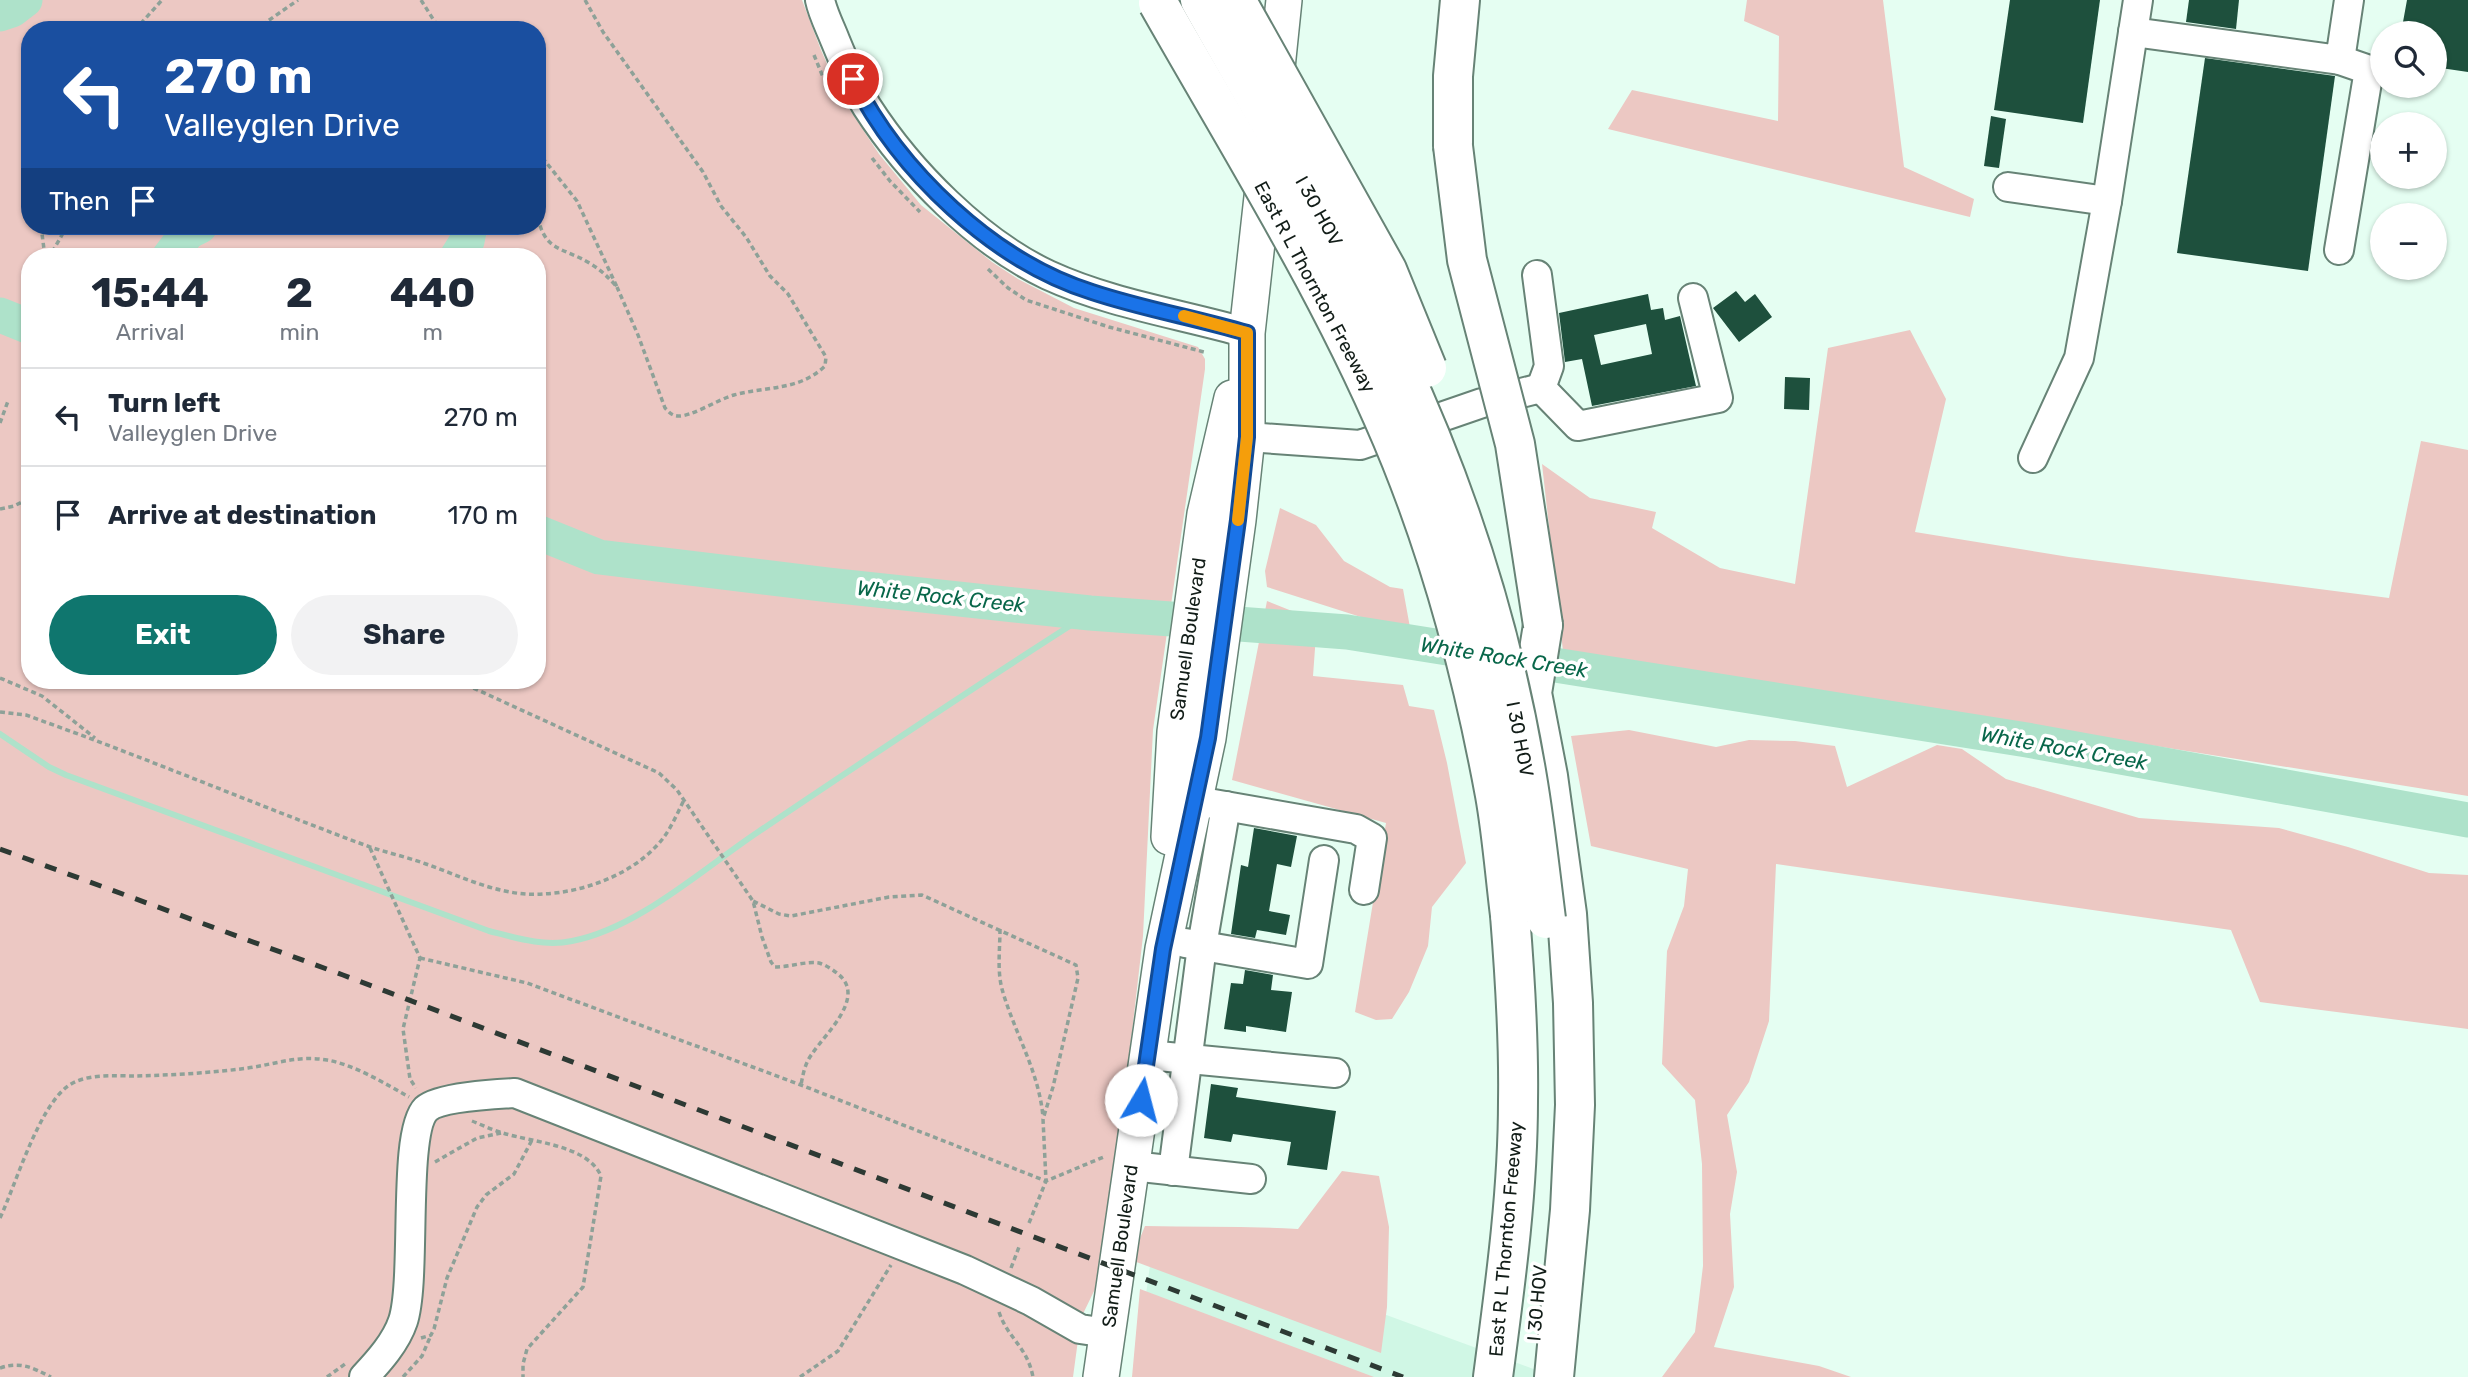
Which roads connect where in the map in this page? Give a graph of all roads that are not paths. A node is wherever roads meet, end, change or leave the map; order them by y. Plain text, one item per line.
1 (820, 0) edge
2 (1200, 0) edge
3 (1236, 0) edge
4 (1284, 0) edge
5 (1460, 0) edge
6 (2138, 0) edge
7 (2349, 0) edge
8 (1157, 2) edge
9 (2133, 32) junction
10 (2340, 60) junction
11 (2008, 187) dead end
12 (2107, 201) junction
13 (2339, 250) dead end
14 (1537, 275) dead end
15 (1693, 298) dead end
16 (1247, 333) junction
17 (1541, 388) junction
18 (1247, 437) junction
19 (2033, 458) dead end
20 (1222, 517) junction
21 (1532, 693) junction
22 (1192, 735) junction
23 (1210, 804) junction
24 (1324, 860) dead end
25 (1364, 890) dead end
26 (1541, 916) junction
27 (1164, 945) junction
28 (1202, 946) junction
29 (1148, 1055) junction
30 (1187, 1059) junction
31 (1335, 1073) dead end
32 (1133, 1155) junction
33 (1173, 1171) junction
34 (1251, 1179) dead end
35 (1107, 1333) junction
36 (1536, 1349) edge
37 (363, 1377) edge
38 (1101, 1377) edge
39 (1493, 1377) edge
40 (1530, 1377) edge

1 - 16 street
2 - 26 highway, I 30 HOV, bridge
3 - 21 highway, East R L Thornton Freeway, bridge
4 - 16 main road, Samuell Boulevard
5 - 21 highway, bridge
6 - 9 street
7 - 10 street
8 - 26 highway, East R L Thornton Freeway, bridge
9 - 10 street
9 - 12 street
10 - 13 street
11 - 12 street
12 - 19 street
14 - 17 street
15 - 17 street
16 - 18 main road, Samuell Boulevard
16 - 20 main road, Samuell Boulevard
17 - 18 street
18 - 20 main road, Samuell Boulevard
20 - 22 main road, Samuell Boulevard
21 - 26 highway, East R L Thornton Freeway
22 - 23 main road, Samuell Boulevard
22 - 27 main road, Samuell Boulevard
23 - 25 street
23 - 27 main road, Samuell Boulevard
23 - 28 street
24 - 28 street
26 - 36 highway, East R L Thornton Freeway
26 - 36 highway, East R L Thornton Freeway
27 - 28 street
27 - 29 main road, Samuell Boulevard
28 - 30 street
29 - 30 street
29 - 32 main road, Samuell Boulevard
30 - 31 street
30 - 33 street
32 - 33 street
32 - 35 main road, Samuell Boulevard
33 - 34 street
35 - 37 street
35 - 38 main road, Samuell Boulevard
36 - 39 highway, East R L Thornton Freeway
36 - 40 highway, I 30 HOV

